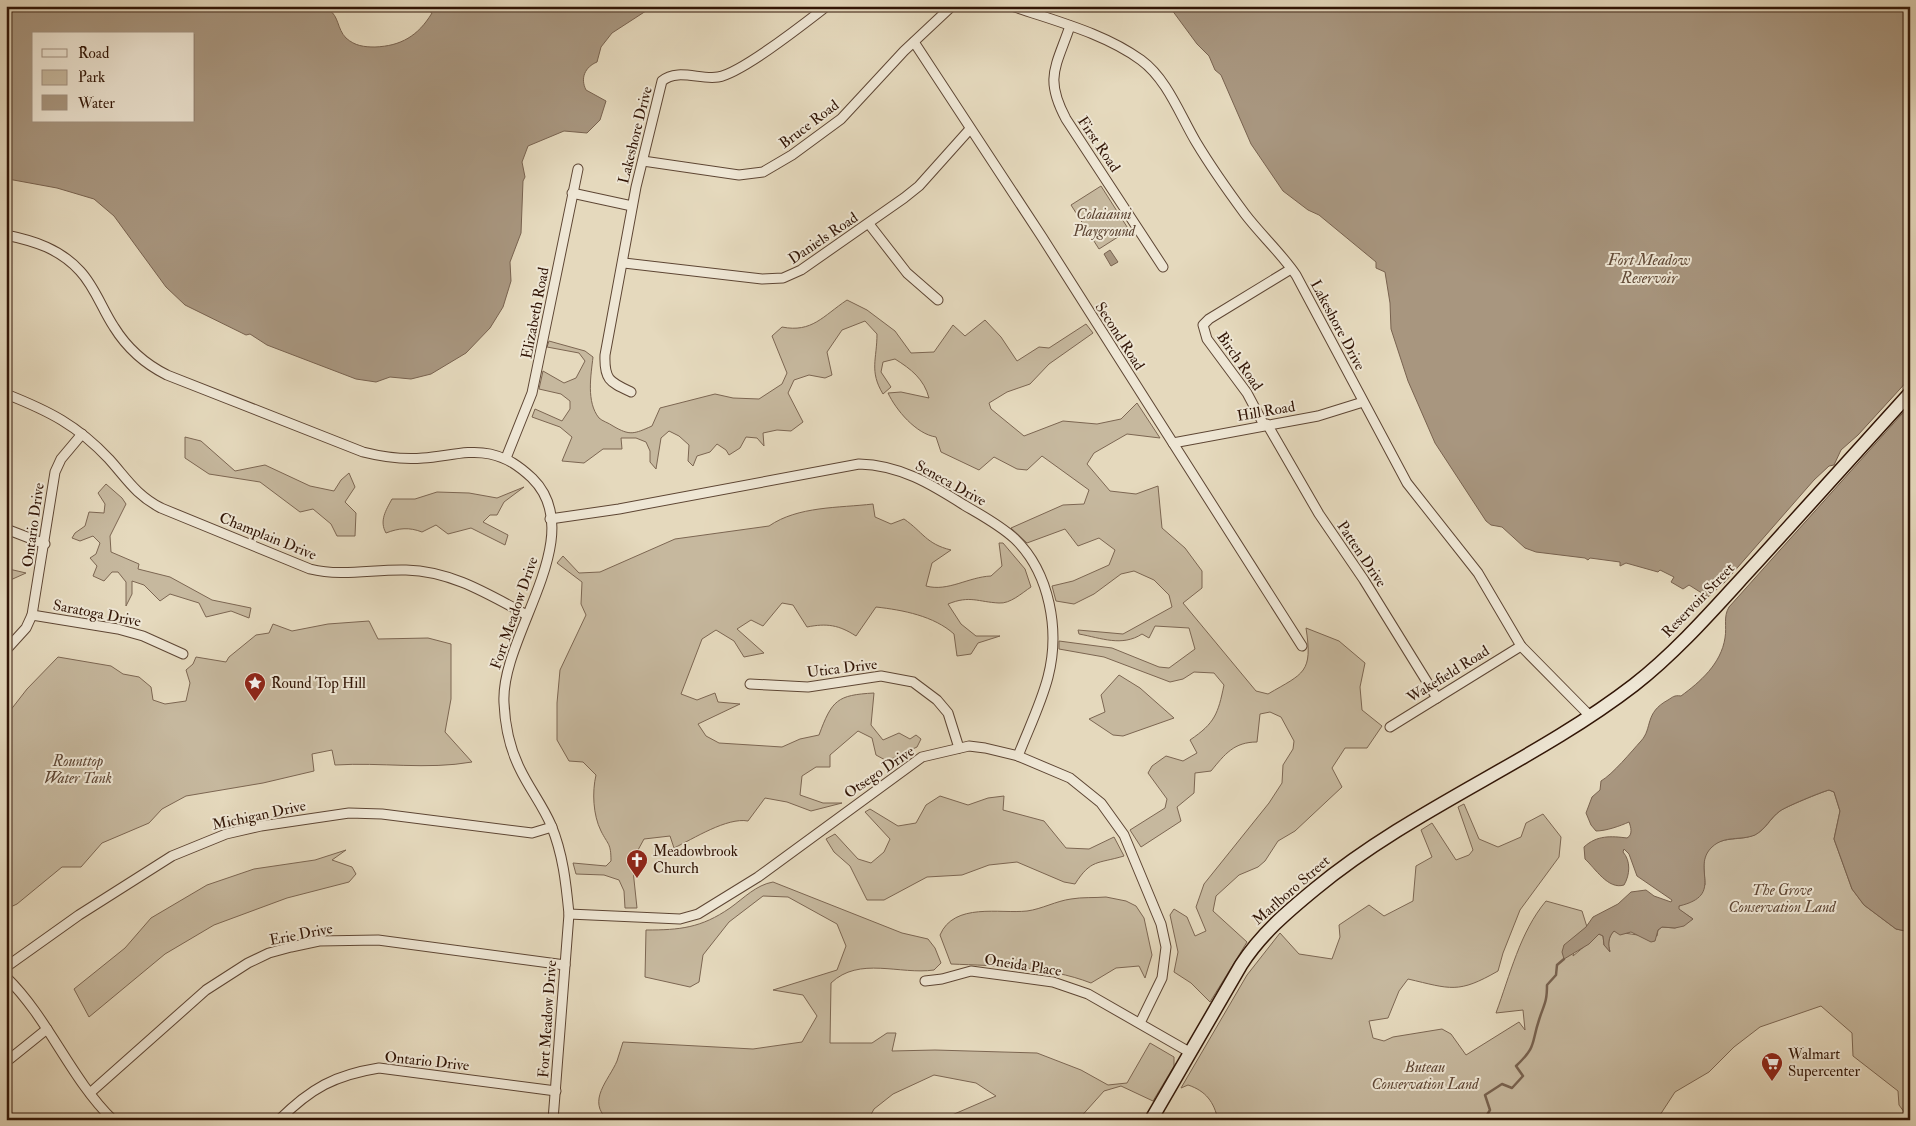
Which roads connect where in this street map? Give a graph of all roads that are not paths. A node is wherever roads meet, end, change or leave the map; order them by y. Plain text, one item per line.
1 (827, 6) edge
2 (952, 6) edge
3 (1012, 6) edge
4 (1070, 26) junction
5 (914, 42) junction
6 (970, 129) junction
7 (642, 161) junction
8 (578, 170) dead end
9 (572, 193) junction
10 (632, 206) junction
11 (869, 224) junction
12 (6, 235) edge
13 (624, 263) junction
14 (1163, 267) dead end
15 (1292, 269) junction
16 (938, 300) dead end
17 (630, 392) dead end
18 (1910, 393) edge
19 (6, 394) edge
20 (1363, 402) junction
21 (1265, 424) junction
22 (82, 434) junction
23 (1174, 443) junction
24 (506, 458) junction
25 (550, 519) junction
26 (6, 529) edge
27 (45, 544) junction
28 (32, 615) junction
29 (527, 615) junction
30 (1302, 646) dead end
31 (1522, 646) junction
32 (6, 650) edge
33 (183, 654) dead end
34 (750, 684) dead end
35 (1437, 698) junction
36 (1590, 716) junction
37 (1390, 726) dead end
38 (959, 748) junction
39 (1018, 756) junction
40 (1472, 786) joint
41 (552, 827) junction
42 (568, 914) junction
43 (565, 965) junction
44 (6, 967) edge
45 (6, 977) edge
46 (926, 980) dead end
47 (1140, 1023) junction
48 (47, 1029) junction
49 (1191, 1053) junction
50 (6, 1062) edge
51 (556, 1091) junction
52 (90, 1093) junction
53 (113, 1120) edge
54 (279, 1120) edge
55 (553, 1120) edge
56 (1152, 1120) edge

1 - 7 street, Lakeshore Drive
2 - 5 street, Bruce Road
3 - 4 street, Lakeshore Drive
4 - 14 street, First Road
4 - 15 street, Lakeshore Drive
5 - 6 street, Second Road
5 - 7 street, Bruce Road
6 - 11 street, Daniels Road
6 - 23 street, Second Road
7 - 10 street, Lakeshore Drive
8 - 9 street, Elizabeth Road
9 - 10 street
9 - 24 street, Elizabeth Road
10 - 13 street, Lakeshore Drive
11 - 13 street, Daniels Road
11 - 16 street
12 - 24 street, Fort Meadow Drive
13 - 17 street, Lakeshore Drive
15 - 20 street, Lakeshore Drive
15 - 21 street, Birch Road
18 - 36 street, Reservoir Street
19 - 22 street, Champlain Drive
20 - 21 street, Hill Road
20 - 31 street, Lakeshore Drive
21 - 23 street, Hill Road
21 - 35 street, Patten Drive
22 - 27 street, Ontario Drive
22 - 29 street, Champlain Drive
23 - 30 street, Second Road
24 - 25 street, Fort Meadow Drive
25 - 29 street, Fort Meadow Drive
25 - 39 street, Seneca Drive
26 - 27 street
27 - 28 street, Ontario Drive
28 - 32 street, Ontario Drive
28 - 33 street, Saratoga Drive
29 - 41 street, Fort Meadow Drive
31 - 35 street, Wakefield Road
31 - 36 street, Lakeshore Drive
34 - 38 street, Utica Drive
35 - 37 street, Wakefield Road
36 - 40 street, Reservoir Street
38 - 39 street, Otsego Drive
38 - 42 street, Otsego Drive
39 - 47 street, Otsego Drive
40 - 49 street, Marlboro Street
41 - 42 street, Fort Meadow Drive
41 - 44 street, Michigan Drive
42 - 43 street, Fort Meadow Drive
43 - 51 street, Fort Meadow Drive
43 - 52 street, Erie Drive
45 - 48 street
46 - 47 street, Oneida Place
47 - 49 street, Oneida Place
48 - 50 street
48 - 52 street
49 - 56 street, Marlboro Street
51 - 54 street, Ontario Drive
51 - 55 street, Fort Meadow Drive
52 - 53 street

